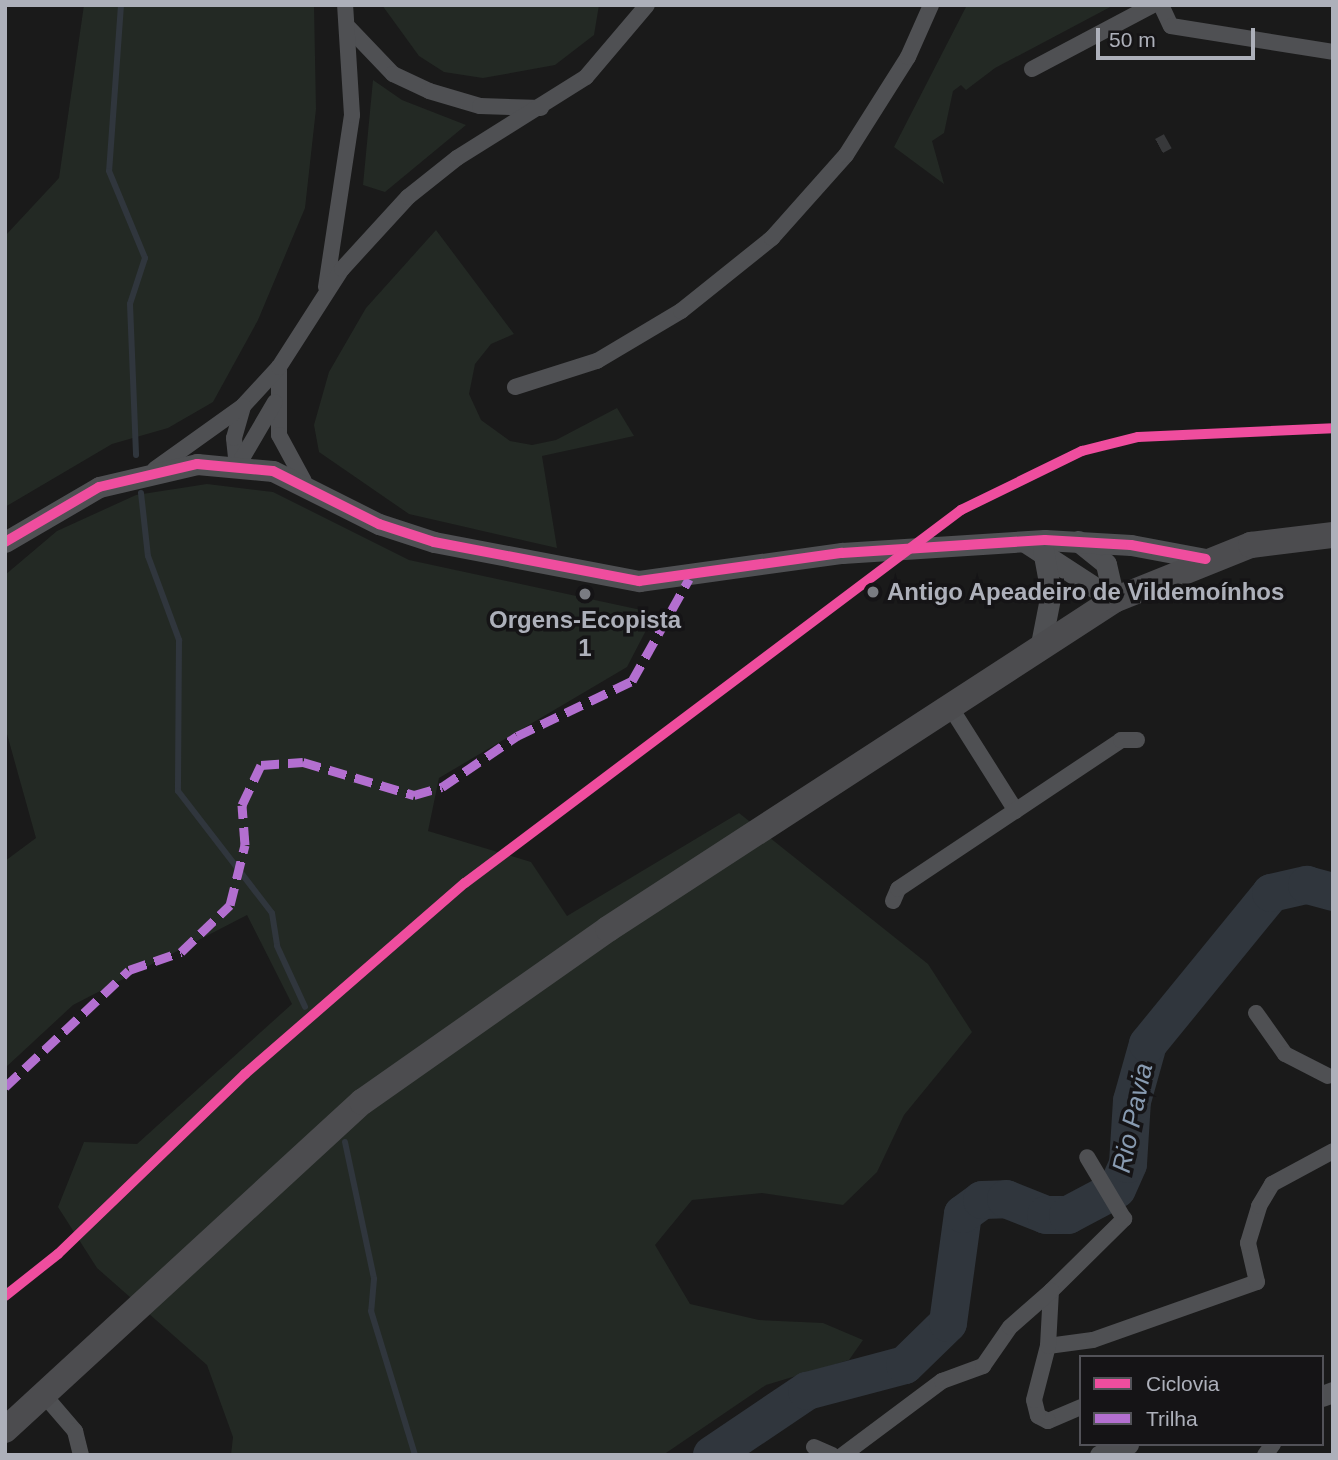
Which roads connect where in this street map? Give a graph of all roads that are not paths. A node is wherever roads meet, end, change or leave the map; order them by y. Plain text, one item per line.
1 (345, 5) edge
2 (647, 5) edge
3 (931, 5) edge
4 (1153, 5) edge
5 (1161, 5) edge
6 (1130, 21) junction
7 (1171, 26) junction
8 (349, 27) junction
9 (1333, 52) edge
10 (1032, 69) dead end
11 (541, 108) junction
12 (324, 293) junction
13 (279, 367) junction
14 (515, 387) dead end
15 (275, 402) junction
16 (243, 406) junction
17 (237, 467) junction
18 (155, 469) junction
19 (304, 481) junction
20 (1333, 535) edge
21 (1078, 541) junction
22 (5, 542) edge
23 (1033, 546) junction
24 (1206, 559) junction
25 (1114, 600) junction
26 (1041, 644) junction
27 (949, 705) junction
28 (1137, 740) dead end
29 (1016, 811) junction
30 (893, 901) dead end
31 (1256, 1013) dead end
32 (1331, 1078) edge
33 (1333, 1151) edge
34 (1087, 1157) dead end
35 (1051, 1292) junction
36 (1048, 1346) junction
37 (44, 1395) junction
38 (1079, 1408) edge
39 (5, 1430) edge
40 (1123, 1446) edge
41 (814, 1447) dead end
42 (81, 1455) edge
43 (832, 1455) edge
44 (843, 1455) edge
45 (1100, 1455) edge

1 - 8 street
2 - 11 street
3 - 14 street
4 - 6 street
5 - 7 street
6 - 7 street
6 - 10 street
7 - 9 street
8 - 11 street
8 - 12 street
11 - 12 street
12 - 13 street
13 - 15 street
13 - 16 street
15 - 17 street
15 - 19 street
16 - 17 street
16 - 18 street
17 - 18 street
17 - 19 street
18 - 22 street
19 - 23 street
20 - 24 main road
21 - 23 street
21 - 24 street
21 - 25 street
23 - 25 street
23 - 26 street
24 - 25 main road
25 - 26 main road
26 - 27 main road
27 - 29 street
27 - 37 main road
28 - 29 street
29 - 30 street
31 - 32 street
33 - 36 street
34 - 35 street
35 - 36 street
35 - 44 street
36 - 38 street
37 - 39 main road
37 - 42 street
40 - 45 street
41 - 43 street

